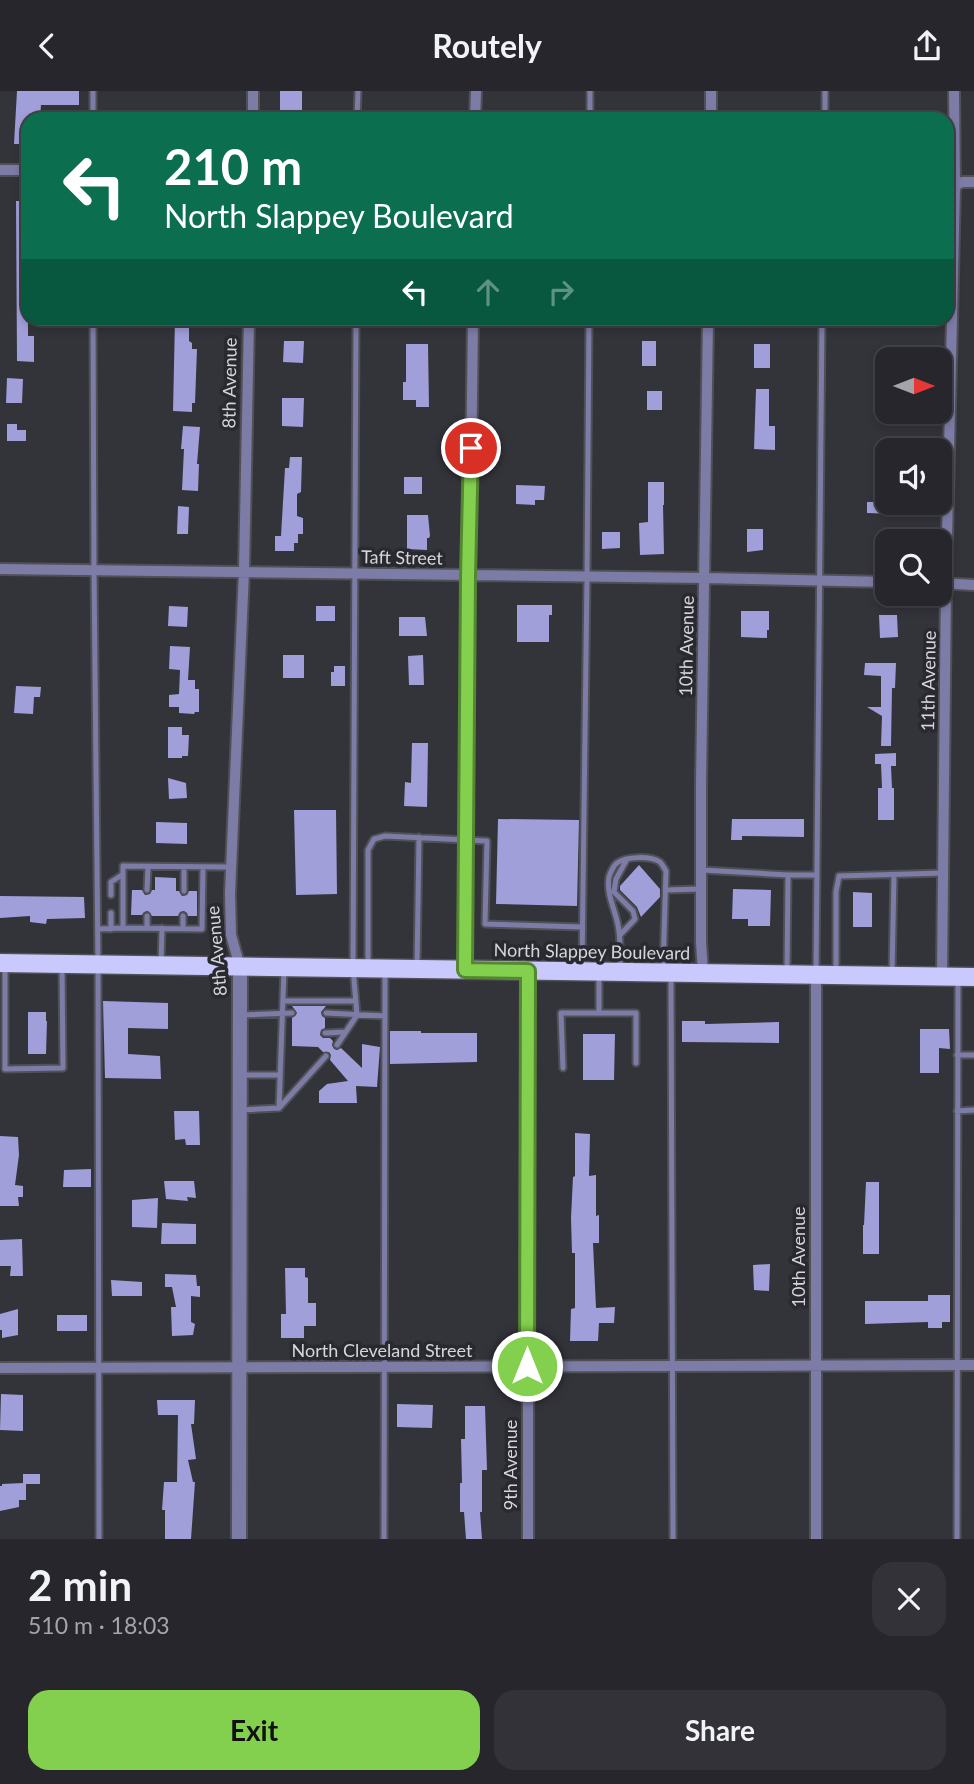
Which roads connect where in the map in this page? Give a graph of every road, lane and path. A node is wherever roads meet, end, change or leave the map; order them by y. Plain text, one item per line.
1 (93, 91) edge
2 (253, 91) edge
3 (358, 91) edge
4 (475, 91) edge
5 (590, 91) edge
6 (711, 91) edge
7 (825, 91) edge
8 (954, 91) edge
9 (93, 112) edge
10 (253, 112) edge
11 (357, 112) edge
12 (475, 112) edge
13 (590, 112) edge
14 (711, 112) edge
15 (825, 112) edge
16 (953, 112) edge
17 (0, 170) edge
18 (21, 170) edge
19 (974, 182) edge
20 (954, 185) edge
21 (93, 326) edge
22 (249, 326) edge
23 (356, 326) edge
24 (472, 326) edge
25 (589, 326) edge
26 (708, 326) edge
27 (822, 326) edge
28 (948, 326) edge
29 (944, 529) edge
30 (0, 569) edge
31 (94, 570) junction
32 (244, 571) junction
33 (355, 574) junction
34 (468, 576) junction
35 (587, 577) junction
36 (704, 578) junction
37 (819, 581) junction
38 (875, 582) edge
39 (952, 584) edge
40 (974, 585) edge
41 (943, 606) edge
42 (419, 837) junction
43 (467, 839) junction
44 (627, 859) junction
45 (148, 867) junction
46 (184, 867) junction
47 (203, 867) junction
48 (231, 867) junction
49 (701, 870) junction
50 (943, 873) junction
51 (122, 875) junction
52 (788, 875) junction
53 (817, 875) junction
54 (894, 875) junction
55 (701, 889) junction
56 (147, 890) dead end
57 (666, 890) junction
58 (184, 891) dead end
59 (111, 895) dead end
60 (111, 913) dead end
61 (147, 916) dead end
62 (183, 916) dead end
63 (582, 926) junction
64 (122, 928) junction
65 (147, 928) junction
66 (162, 928) junction
67 (183, 928) junction
68 (98, 929) junction
69 (111, 929) junction
70 (620, 935) junction
71 (2, 963) edge
72 (62, 964) junction
73 (98, 965) junction
74 (161, 966) junction
75 (240, 967) junction
76 (284, 967) junction
77 (368, 969) junction
78 (417, 969) junction
79 (465, 970) junction
80 (528, 971) junction
81 (590, 972) junction
82 (620, 972) junction
83 (667, 973) junction
84 (703, 973) junction
85 (786, 974) junction
86 (816, 975) junction
87 (836, 975) junction
88 (892, 976) junction
89 (958, 977) edge
90 (283, 1000) junction
91 (356, 1001) junction
92 (292, 1013) dead end
93 (326, 1013) dead end
94 (599, 1013) junction
95 (282, 1014) junction
96 (240, 1015) junction
97 (357, 1015) junction
98 (385, 1016) junction
99 (345, 1032) junction
100 (326, 1033) dead end
101 (282, 1035) junction
102 (292, 1035) dead end
103 (337, 1045) dead end
104 (957, 1055) junction
105 (974, 1055) edge
106 (326, 1056) dead end
107 (636, 1063) dead end
108 (563, 1068) dead end
109 (280, 1075) junction
110 (240, 1076) junction
111 (279, 1108) junction
112 (240, 1110) junction
113 (974, 1110) edge
114 (957, 1111) junction
115 (957, 1365) junction
116 (974, 1365) edge
117 (527, 1366) junction
118 (671, 1366) junction
119 (816, 1366) junction
120 (385, 1367) junction
121 (0, 1368) edge
122 (98, 1368) junction
123 (239, 1368) junction
124 (99, 1539) edge
125 (239, 1539) edge
126 (384, 1539) edge
127 (528, 1539) edge
128 (673, 1539) edge
129 (816, 1539) edge
130 (957, 1539) edge

1 - 9 lane
2 - 10 street
3 - 11 lane
4 - 12 street
5 - 13 lane
6 - 14 street
7 - 15 lane
8 - 16 street, 11th Avenue
17 - 18 street
19 - 20 street
21 - 31 lane
22 - 32 street, 8th Avenue
23 - 33 lane
24 - 34 street
25 - 35 lane
26 - 36 street, 10th Avenue
27 - 37 lane
28 - 29 street, 11th Avenue
30 - 31 street, Taft Street
31 - 32 street, Taft Street
31 - 68 lane
32 - 33 street, Taft Street
32 - 48 street, 8th Avenue
33 - 34 street, Taft Street
33 - 77 lane
34 - 35 street, Taft Street
34 - 43 street
35 - 36 street, Taft Street
35 - 63 lane
36 - 37 street, Taft Street
36 - 49 street, 10th Avenue
37 - 38 street, Taft Street
37 - 53 lane
39 - 40 street
41 - 50 street, 11th Avenue
42 - 43 lane
42 - 77 lane
42 - 78 lane
43 - 63 lane
43 - 79 street
44 - 57 lane
44 - 70 lane
44 - 70 lane
45 - 46 lane
45 - 51 lane
45 - 56 lane
46 - 47 lane
46 - 58 lane
47 - 48 lane
47 - 67 lane
48 - 75 street, 8th Avenue
49 - 52 lane
49 - 55 street, 10th Avenue
50 - 54 lane
50 - 89 street, 11th Avenue
51 - 59 lane
51 - 64 lane
52 - 53 lane
52 - 85 lane
53 - 86 lane
54 - 87 lane
54 - 88 lane
55 - 57 lane
55 - 84 street, 10th Avenue
57 - 83 lane
60 - 69 lane
61 - 65 lane
62 - 67 lane
63 - 81 lane
64 - 65 lane
64 - 69 lane
65 - 66 lane
66 - 67 lane
66 - 74 lane
68 - 69 lane
68 - 73 lane
70 - 82 lane
71 - 72 main road, North Slappey Boulevard
71 - 72 lane
72 - 73 main road, North Slappey Boulevard
73 - 74 main road, North Slappey Boulevard
73 - 122 lane
74 - 75 main road, North Slappey Boulevard
75 - 76 main road, North Slappey Boulevard
75 - 96 street, 8th Avenue
76 - 77 main road, North Slappey Boulevard
76 - 90 lane
77 - 78 main road, North Slappey Boulevard
77 - 91 lane
77 - 98 lane
78 - 79 main road, North Slappey Boulevard
79 - 80 main road, North Slappey Boulevard
80 - 81 main road, North Slappey Boulevard
80 - 117 street, 9th Avenue
81 - 82 main road, North Slappey Boulevard
81 - 94 lane
82 - 83 main road, North Slappey Boulevard
83 - 84 main road, North Slappey Boulevard
83 - 118 lane
84 - 85 main road, North Slappey Boulevard
85 - 86 main road, North Slappey Boulevard
86 - 87 main road, North Slappey Boulevard
86 - 119 street, 10th Avenue
87 - 88 main road, North Slappey Boulevard
88 - 89 main road, North Slappey Boulevard
89 - 104 lane
90 - 91 lane
90 - 95 lane
91 - 97 lane
92 - 95 lane
93 - 97 lane
94 - 107 lane
94 - 108 lane
95 - 96 lane
95 - 101 lane
96 - 110 street, 8th Avenue
97 - 98 lane
97 - 99 lane
98 - 120 lane
99 - 100 lane
99 - 103 lane
101 - 102 lane
101 - 109 lane
104 - 105 lane
104 - 114 lane
106 - 111 lane
109 - 110 lane
109 - 111 lane
110 - 112 street, 8th Avenue
111 - 112 lane
112 - 123 street, 8th Avenue
113 - 114 lane
114 - 115 lane
115 - 116 street, North Cleveland Street
115 - 119 street, North Cleveland Street
115 - 130 lane
117 - 118 street, North Cleveland Street
117 - 120 street, North Cleveland Street
117 - 127 street, 9th Avenue
118 - 119 street, North Cleveland Street
118 - 128 lane
119 - 129 street, 10th Avenue
120 - 123 street, North Cleveland Street
120 - 126 lane
121 - 122 street, North Cleveland Street
122 - 123 street, North Cleveland Street
122 - 124 lane
123 - 125 street, 8th Avenue

